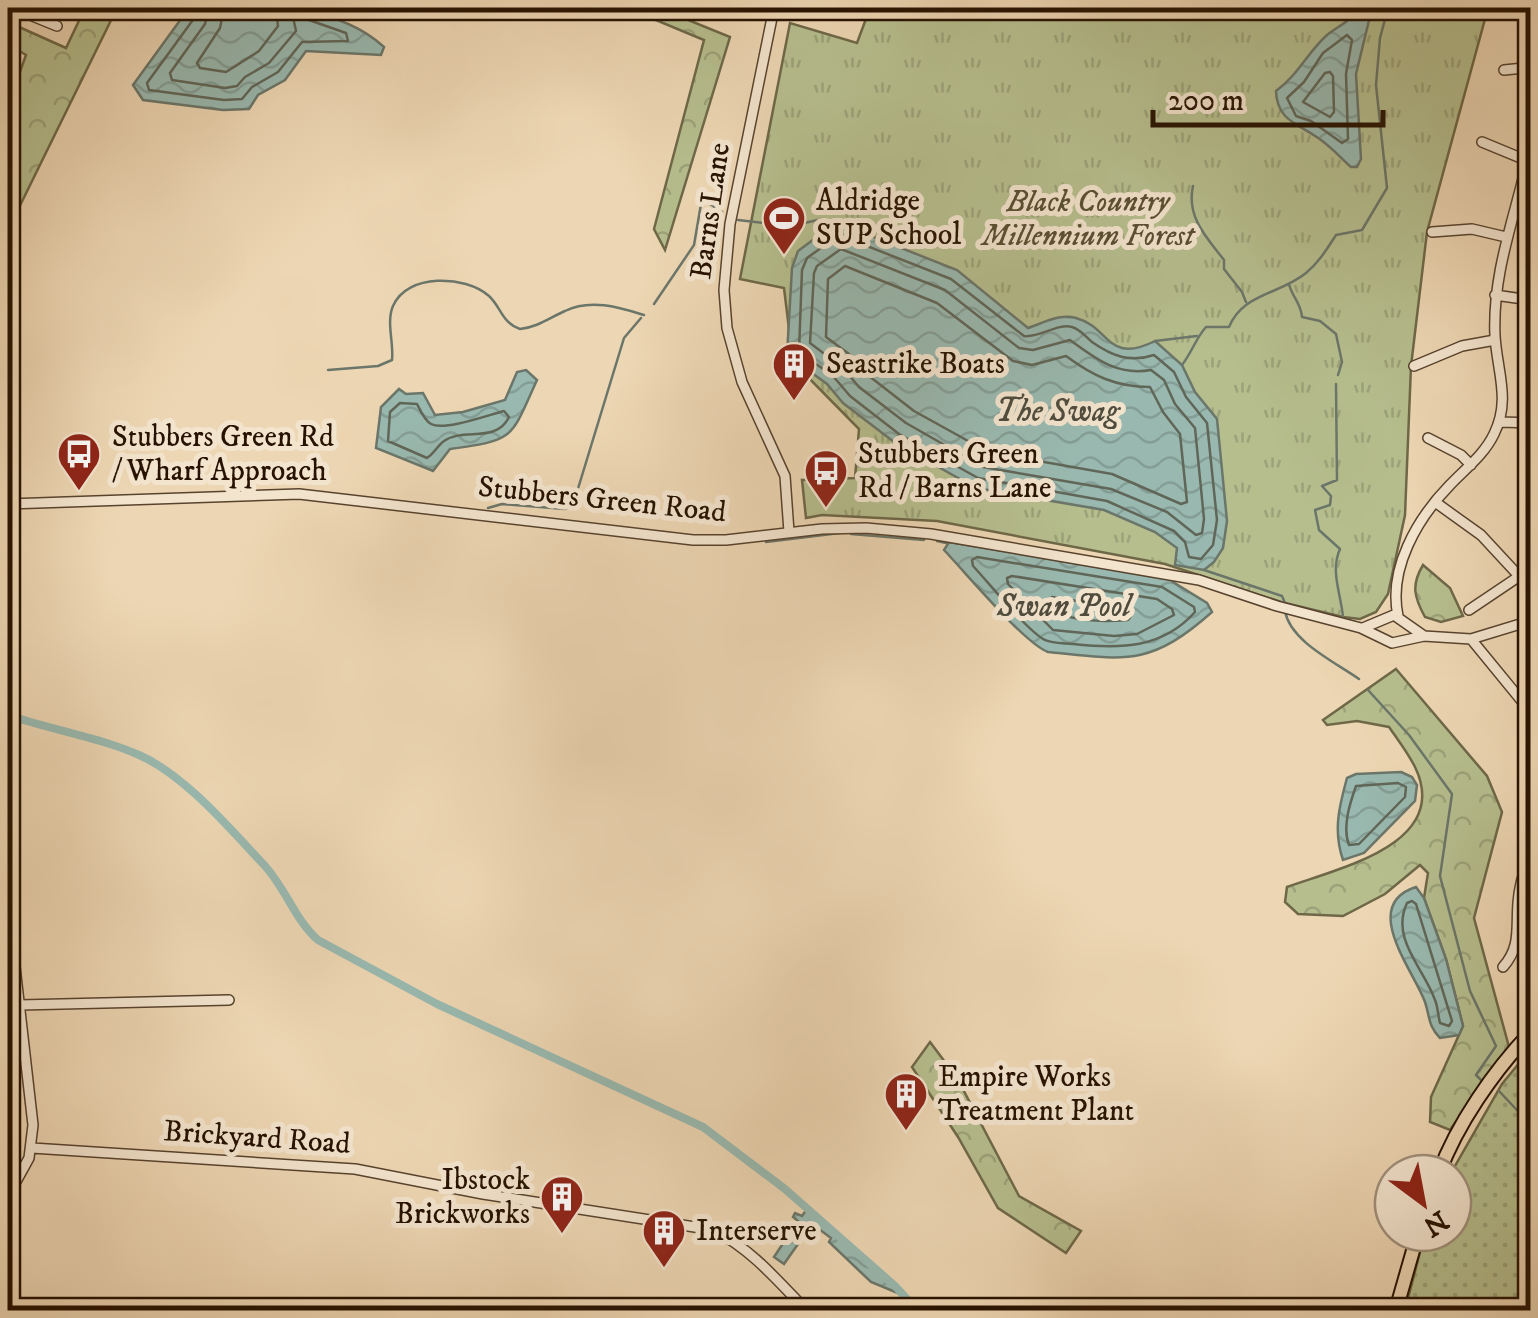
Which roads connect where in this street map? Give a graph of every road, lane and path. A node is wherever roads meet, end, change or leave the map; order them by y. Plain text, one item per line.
1 (13, 8) edge
2 (732, 8) edge
3 (741, 8) edge
4 (774, 8) edge
5 (1530, 25) edge
6 (57, 26) dead end
7 (1504, 70) dead end
8 (1530, 148) edge
9 (1483, 158) dead end
10 (1528, 161) edge
11 (1432, 232) dead end
12 (1506, 238) junction
13 (1495, 295) junction
14 (1530, 300) edge
15 (1495, 340) junction
16 (1414, 366) dead end
17 (1500, 422) junction
18 (1530, 422) edge
19 (1428, 438) dead end
20 (1444, 446) junction
21 (1441, 458) dead end
22 (1470, 465) junction
23 (1435, 502) junction
24 (8, 504) edge
25 (789, 532) junction
26 (1530, 569) edge
27 (1519, 576) junction
28 (1395, 603) junction
29 (1472, 604) dead end
30 (1382, 618) junction
31 (1401, 620) junction
32 (1530, 621) edge
33 (1361, 628) junction
34 (1379, 636) junction
35 (1424, 636) junction
36 (1401, 639) junction
37 (1471, 639) junction
38 (1530, 711) edge
39 (1530, 854) edge
40 (8, 906) edge
41 (1518, 930) junction
42 (1530, 932) edge
43 (1503, 967) dead end
44 (229, 1000) dead end
45 (20, 1005) junction
46 (22, 1033) junction
47 (1530, 1033) edge
48 (8, 1036) edge
49 (32, 1148) junction
50 (1447, 1153) edge
51 (8, 1196) edge
52 (1412, 1253) edge
53 (806, 1310) edge
54 (1396, 1310) edge

1 - 6 street
2 - 3 street
4 - 25 street, Barns Lane
5 - 7 street
8 - 10 street
9 - 10 street
10 - 12 street
11 - 12 street
12 - 13 street
13 - 14 street
13 - 15 street
15 - 16 street
15 - 17 street
17 - 18 street
17 - 22 street
19 - 20 street
20 - 21 street
20 - 22 street
22 - 23 street
23 - 27 street
23 - 28 street
24 - 25 street, Stubbers Green Road
25 - 33 street, Stubbers Green Road
26 - 27 street
27 - 29 street
28 - 30 street
28 - 31 street
30 - 31 street
30 - 33 street
30 - 34 street
31 - 35 street
31 - 36 street
32 - 37 street
33 - 34 street, Stubbers Green Road
34 - 36 street
35 - 36 street
35 - 37 street
37 - 38 street
39 - 41 street
40 - 45 street
41 - 42 street
41 - 43 street
44 - 45 street
45 - 46 street
46 - 48 street
46 - 49 street
47 - 50 highway
49 - 51 street
49 - 53 street, Brickyard Road
52 - 54 highway

